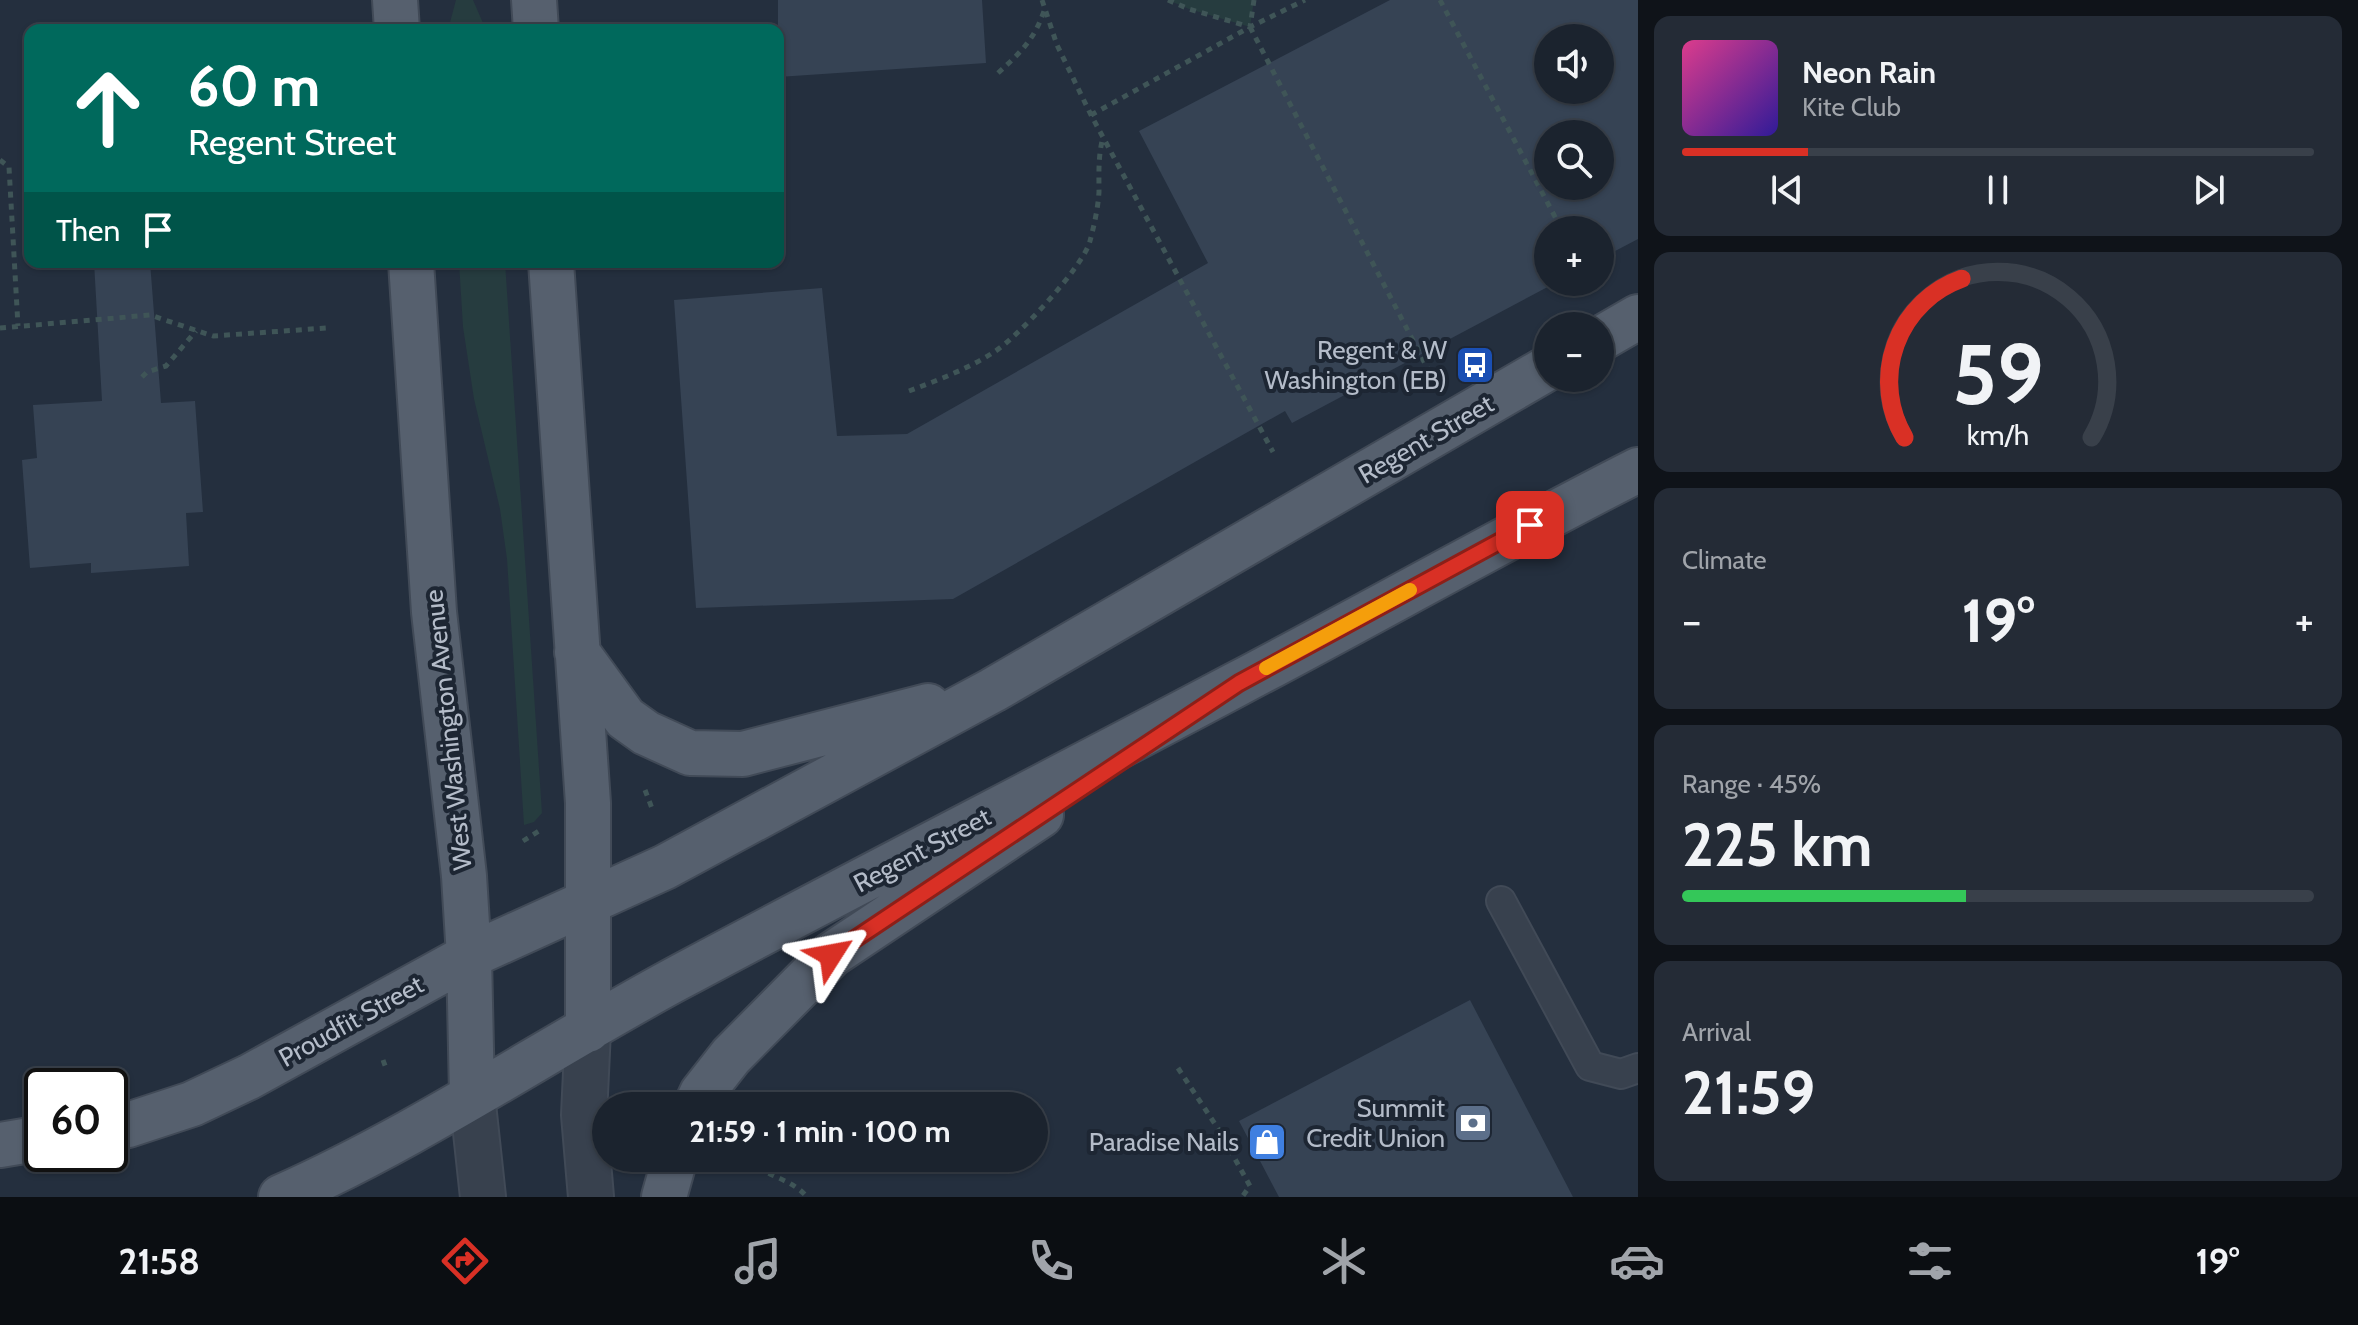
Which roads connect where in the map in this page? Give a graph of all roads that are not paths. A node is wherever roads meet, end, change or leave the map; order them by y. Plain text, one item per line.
1 (395, 0) edge
2 (534, 0) edge
3 (397, 24) edge
4 (536, 24) edge
5 (411, 268) edge
6 (551, 268) edge
7 (1638, 317) edge
8 (1614, 331) edge
9 (1534, 376) edge
10 (1638, 470) edge
11 (577, 652) junction
12 (1239, 683) junction
13 (993, 690) junction
14 (587, 900) junction
15 (1501, 901) dead end
16 (469, 956) junction
17 (588, 1030) junction
18 (1638, 1068) edge
19 (703, 1092) edge
20 (472, 1095) junction
21 (128, 1125) edge
22 (24, 1141) edge
23 (0, 1145) edge
24 (671, 1172) edge
25 (281, 1197) edge
26 (483, 1197) edge
27 (591, 1197) edge
28 (664, 1197) edge

1 - 3 main road
2 - 4 main road
5 - 16 main road, West Washington Avenue
6 - 11 main road
7 - 8 main road
9 - 13 main road, Regent Street
10 - 12 main road, Regent Street
11 - 13 main road
11 - 14 main road
12 - 17 main road, Regent Street
12 - 19 main road
13 - 14 main road, Regent Street
14 - 16 main road, Proudfit Street
14 - 17 main road
15 - 18 lane
16 - 20 main road, West Washington Avenue
16 - 21 main road, Proudfit Street
17 - 20 main road
17 - 27 street
20 - 25 main road
20 - 26 street, West Washington Avenue
22 - 23 main road
24 - 28 main road

